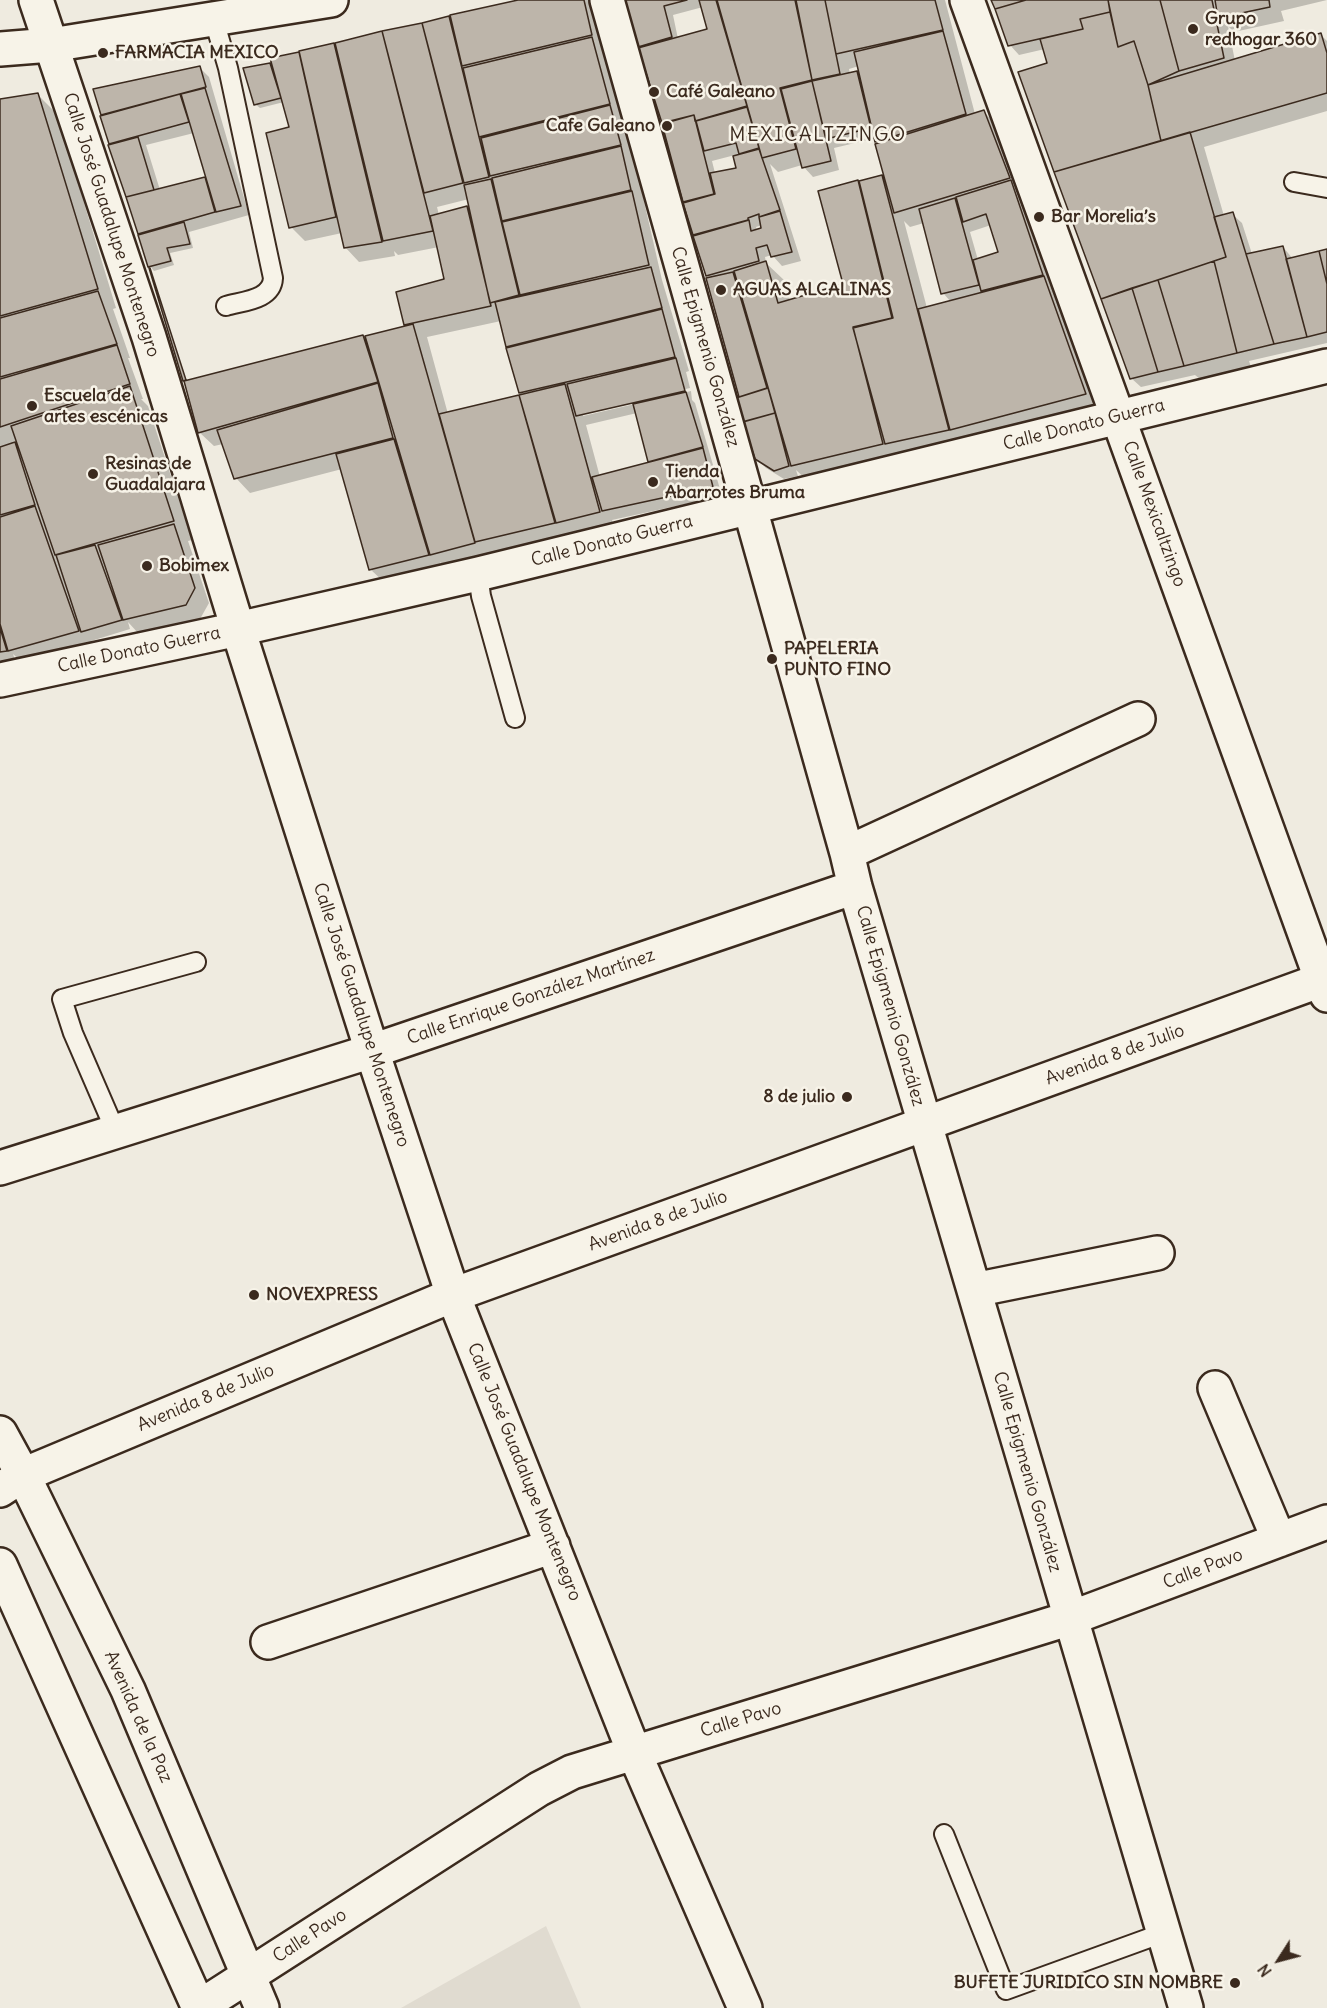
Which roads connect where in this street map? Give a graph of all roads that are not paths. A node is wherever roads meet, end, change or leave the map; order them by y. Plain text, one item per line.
1 (36, 0) edge
2 (331, 0) edge
3 (607, 0) edge
4 (967, 0) edge
5 (214, 20) junction
6 (51, 45) junction
7 (0, 49) edge
8 (1294, 182) dead end
9 (1327, 188) edge
10 (226, 306) dead end
11 (1327, 366) edge
12 (1119, 417) junction
13 (749, 507) junction
14 (478, 574) junction
15 (238, 629) junction
16 (0, 680) edge
17 (515, 718) dead end
18 (1138, 718) dead end
19 (847, 853) junction
20 (855, 887) junction
21 (196, 962) dead end
22 (1325, 984) edge
23 (372, 1051) junction
24 (925, 1125) junction
25 (115, 1130) junction
26 (0, 1167) edge
27 (1157, 1252) dead end
28 (974, 1290) junction
29 (453, 1294) junction
30 (1215, 1388) dead end
31 (0, 1433) edge
32 (11, 1482) edge
33 (1327, 1522) edge
34 (1279, 1540) junction
35 (553, 1546) junction
36 (0, 1565) edge
37 (1071, 1618) junction
38 (268, 1641) dead end
39 (634, 1752) junction
40 (944, 1834) dead end
41 (1163, 1933) junction
42 (249, 1975) junction
43 (199, 2008) edge
44 (262, 2008) edge
45 (745, 2008) edge
46 (1186, 2008) edge

1 - 6 street, Calle José Guadalupe Montenegro
2 - 5 street
3 - 13 street, Calle Epigmenio González
4 - 12 street, Calle Mexicaltzingo
5 - 6 street
5 - 10 lane
6 - 7 street
6 - 15 street, Calle José Guadalupe Montenegro
8 - 9 lane
11 - 12 street, Calle Donato Guerra
12 - 13 street, Calle Donato Guerra
12 - 22 street, Calle Mexicaltzingo
13 - 14 street, Calle Donato Guerra
13 - 19 street, Calle Epigmenio González
14 - 15 street, Calle Donato Guerra
14 - 17 lane
15 - 16 street, Calle Donato Guerra
15 - 23 street, Calle José Guadalupe Montenegro
18 - 19 street
19 - 20 street, Calle Epigmenio González
20 - 23 street, Calle Enrique González Martínez
20 - 24 street, Calle Epigmenio González
21 - 25 lane
22 - 24 street, Avenida 8 de Julio
23 - 25 street, Calle Enrique González Martínez
23 - 29 street, Calle José Guadalupe Montenegro
24 - 28 street, Calle Epigmenio González
24 - 29 street, Avenida 8 de Julio
25 - 26 street, Calle Enrique González Martínez
27 - 28 street
28 - 37 street, Calle Epigmenio González
29 - 32 street, Avenida 8 de Julio
29 - 35 street, Calle José Guadalupe Montenegro
30 - 34 street
31 - 32 street, Avenida de la Paz
32 - 42 street, Avenida de la Paz
33 - 34 street, Calle Pavo
34 - 37 street, Calle Pavo
35 - 38 street
35 - 39 street, Calle José Guadalupe Montenegro
36 - 43 street
37 - 39 street, Calle Pavo
37 - 41 street, Calle Epigmenio González
39 - 42 street, Calle Pavo
39 - 45 street, Calle José Guadalupe Montenegro
40 - 41 lane
41 - 46 street, Calle Epigmenio González
42 - 43 street, Calle Pavo
42 - 44 street, Avenida de la Paz

